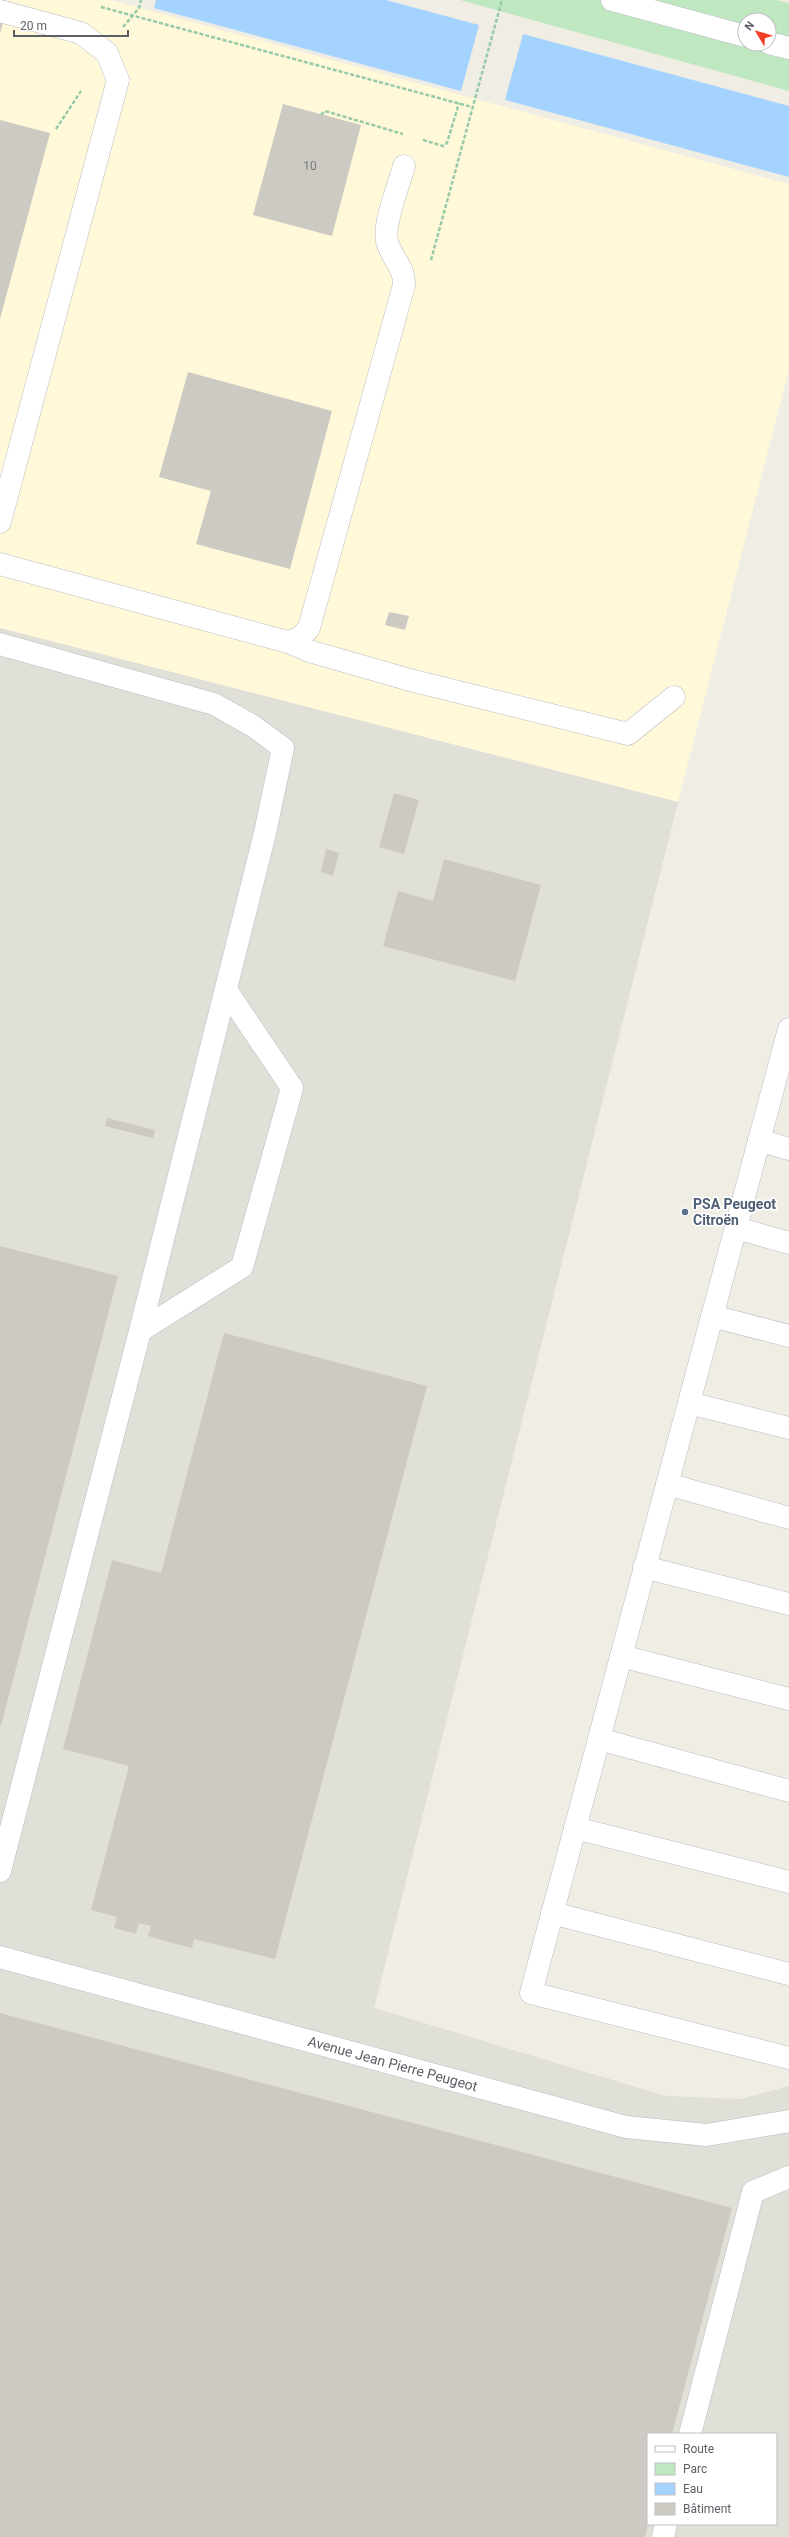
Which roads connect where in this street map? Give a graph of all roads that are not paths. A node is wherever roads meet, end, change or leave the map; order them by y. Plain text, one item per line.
1 (612, 0) edge
2 (0, 11) edge
3 (737, 34) edge
4 (777, 45) edge
5 (789, 48) edge
6 (404, 166) dead end
7 (0, 522) edge
8 (0, 564) edge
9 (288, 642) junction
10 (0, 644) edge
11 (674, 697) dead end
12 (226, 990) junction
13 (789, 1029) edge
14 (785, 1057) edge
15 (760, 1140) junction
16 (789, 1149) edge
17 (736, 1228) junction
18 (789, 1243) edge
19 (712, 1316) junction
20 (140, 1331) junction
21 (789, 1336) edge
22 (689, 1403) junction
23 (789, 1428) edge
24 (667, 1484) junction
25 (789, 1518) edge
26 (644, 1567) junction
27 (789, 1604) edge
28 (621, 1656) junction
29 (789, 1699) edge
30 (599, 1739) junction
31 (789, 1791) edge
32 (575, 1828) junction
33 (0, 1871) edge
34 (789, 1882) edge
35 (552, 1913) junction
36 (0, 1957) edge
37 (789, 1974) edge
38 (789, 2058) edge
39 (789, 2121) edge
40 (789, 2177) edge
41 (690, 2433) edge
42 (666, 2525) edge
43 (663, 2537) edge

1 - 3 street
2 - 7 street
4 - 5 street
6 - 9 street
8 - 9 street
9 - 11 street
10 - 12 street
12 - 20 street
12 - 20 street
13 - 14 street
14 - 15 street
15 - 16 street
15 - 17 street
17 - 18 street
17 - 19 street
19 - 21 street
19 - 22 street
20 - 33 street
22 - 23 street
22 - 24 street
24 - 25 street
24 - 26 street
26 - 27 street
26 - 28 street
28 - 29 street
28 - 30 street
30 - 31 street
30 - 32 street
32 - 34 street
32 - 35 street
35 - 37 street
35 - 38 street
36 - 39 street, Avenue Jean Pierre Peugeot
40 - 41 street
42 - 43 street

